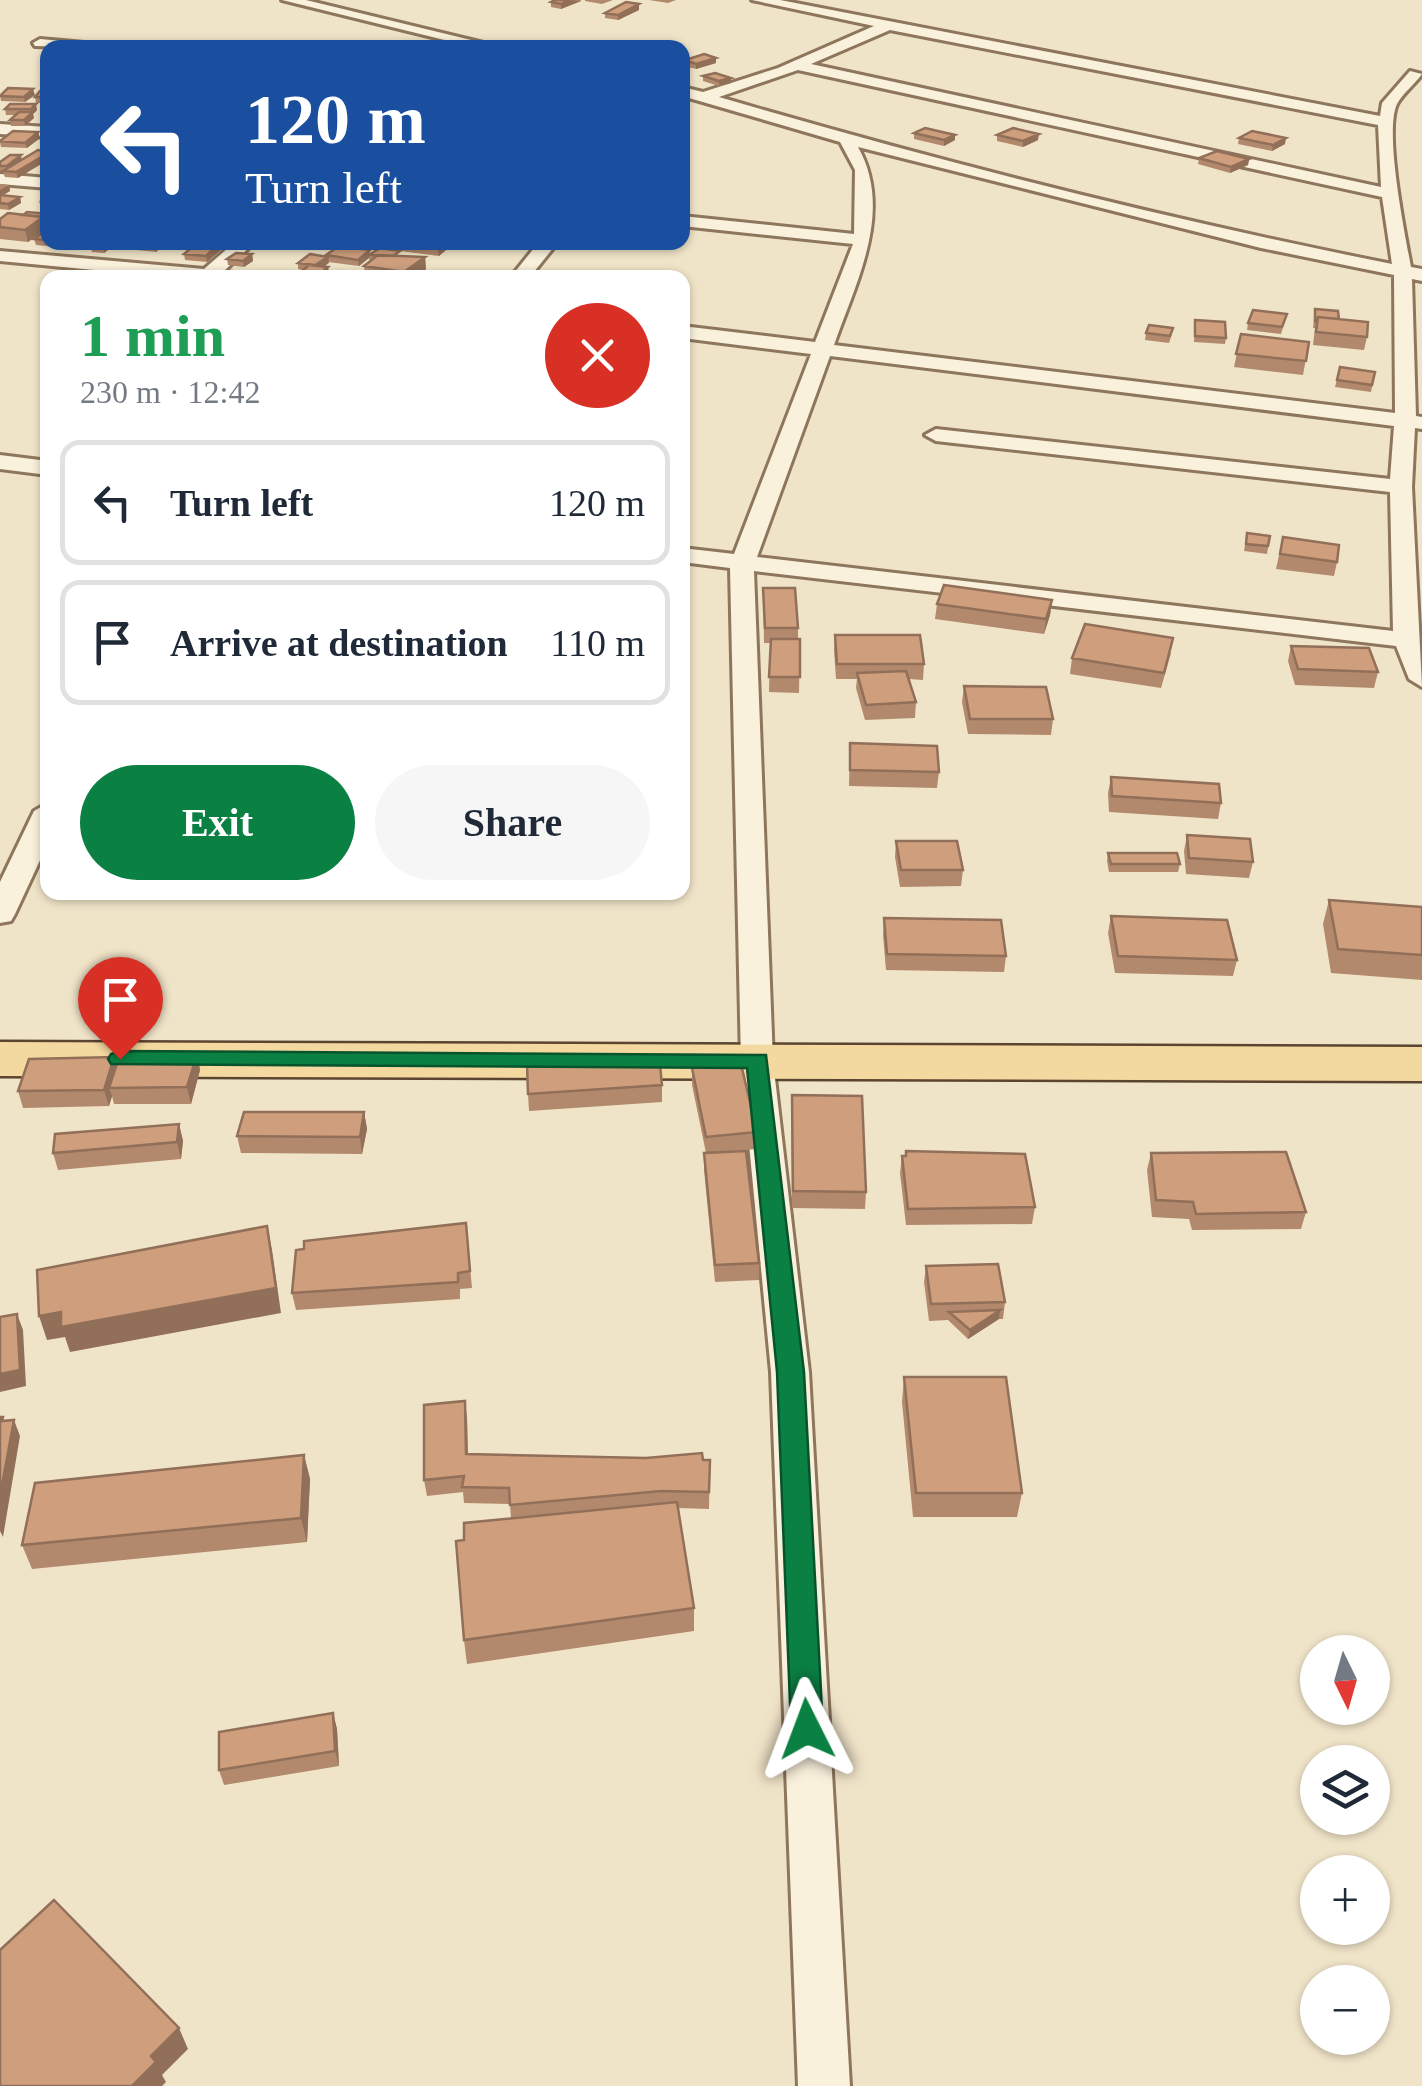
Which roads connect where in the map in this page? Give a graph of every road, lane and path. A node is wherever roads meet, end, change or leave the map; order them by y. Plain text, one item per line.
1 (289, 0) edge
2 (758, 0) edge
3 (889, 25) junction
4 (462, 40) edge
5 (795, 65) junction
6 (1415, 74) dead end
7 (690, 93) edge
8 (704, 96) junction
9 (1386, 122) junction
10 (0, 129) edge
11 (40, 132) edge
12 (846, 140) junction
13 (0, 179) edge
14 (40, 182) edge
15 (1390, 194) junction
16 (690, 222) edge
17 (863, 240) junction
18 (237, 250) edge
19 (542, 250) edge
20 (0, 256) edge
21 (163, 270) edge
22 (214, 270) edge
23 (525, 270) edge
24 (1412, 274) edge
25 (690, 333) edge
26 (822, 352) junction
27 (1414, 422) edge
28 (936, 435) dead end
29 (0, 462) edge
30 (40, 467) edge
31 (1401, 487) junction
32 (690, 557) edge
33 (742, 564) junction
34 (1414, 641) edge
35 (1422, 679) edge
36 (40, 827) edge
37 (0, 914) edge
38 (0, 1059) edge
39 (758, 1060) junction
40 (1422, 1064) edge
41 (824, 2086) edge

1 - 4 street
2 - 3 street
3 - 5 street
3 - 9 street
5 - 8 street
5 - 15 street
6 - 9 street
7 - 8 street
8 - 12 street
9 - 15 street
10 - 11 street
12 - 17 street
12 - 24 street
13 - 14 street
15 - 24 street
16 - 17 street
17 - 26 street
18 - 22 street
19 - 23 street
20 - 21 street
24 - 27 street
25 - 26 street
26 - 27 street
26 - 33 street
27 - 31 street
28 - 31 street
29 - 30 street
31 - 34 street
32 - 33 street
33 - 34 street
33 - 39 street
34 - 35 street
36 - 37 street
38 - 39 main road
39 - 40 main road
39 - 41 street

